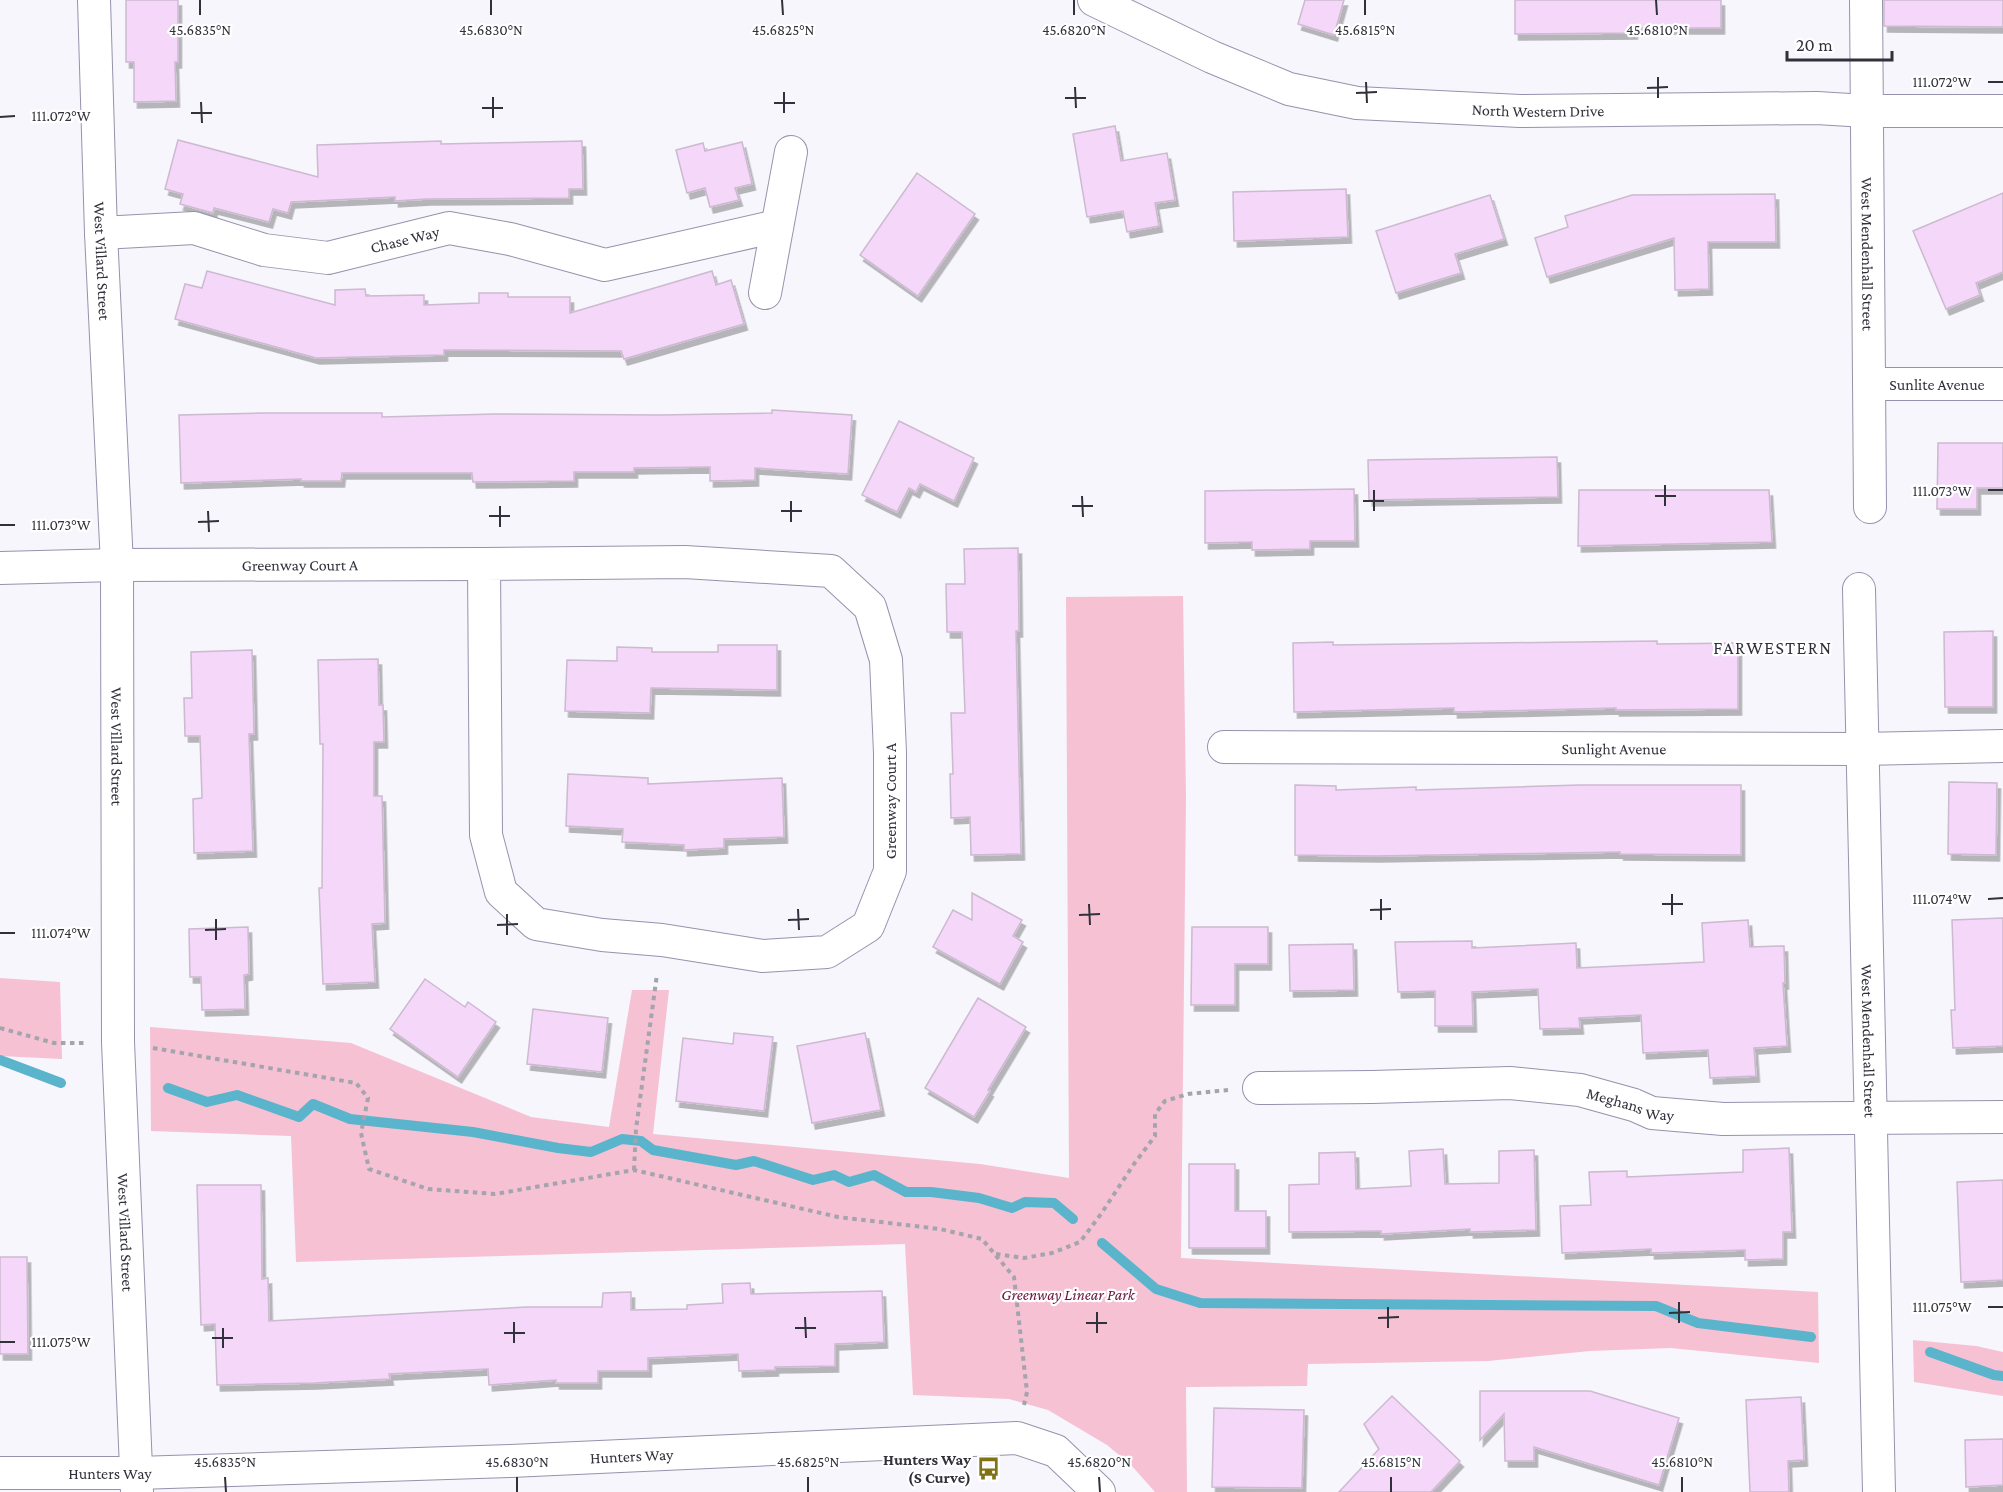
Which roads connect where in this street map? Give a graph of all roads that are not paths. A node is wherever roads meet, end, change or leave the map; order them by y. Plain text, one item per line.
1 (94, 0) edge
2 (1094, 0) edge
3 (1866, 0) edge
4 (1866, 111) junction
5 (2003, 111) edge
6 (791, 152) dead end
7 (777, 226) junction
8 (101, 233) junction
9 (765, 293) dead end
10 (1869, 384) junction
11 (2003, 384) edge
12 (1870, 507) dead end
13 (484, 564) junction
14 (117, 565) junction
15 (0, 568) edge
16 (1859, 589) dead end
17 (2003, 746) edge
18 (1224, 747) dead end
19 (1861, 749) junction
20 (1259, 1088) road end
21 (2003, 1117) edge
22 (1869, 1119) junction
23 (0, 1473) edge
24 (137, 1483) edge
25 (1099, 1492) edge
26 (1879, 1492) edge

1 - 8 street, West Villard Street
2 - 4 street, North Western Drive
3 - 4 street, West Mendenhall Street
4 - 5 street, North Western Drive
4 - 10 street, West Mendenhall Street
6 - 7 street
7 - 8 street, Chase Way
7 - 9 street
8 - 14 street, West Villard Street
10 - 11 street, Sunlite Avenue
10 - 12 street, West Mendenhall Street
13 - 13 street, Greenway Court A
13 - 14 street, Greenway Court A
14 - 15 street, Greenway Court A
14 - 24 street, West Villard Street
16 - 19 street, West Mendenhall Street
17 - 19 street, Sunlight Avenue
18 - 19 street, Sunlight Avenue
19 - 22 street, West Mendenhall Street
20 - 22 street, Meghans Way
21 - 22 street, Meghans Way
22 - 26 street, West Mendenhall Street
23 - 24 street, Hunters Way
24 - 25 street, Hunters Way

